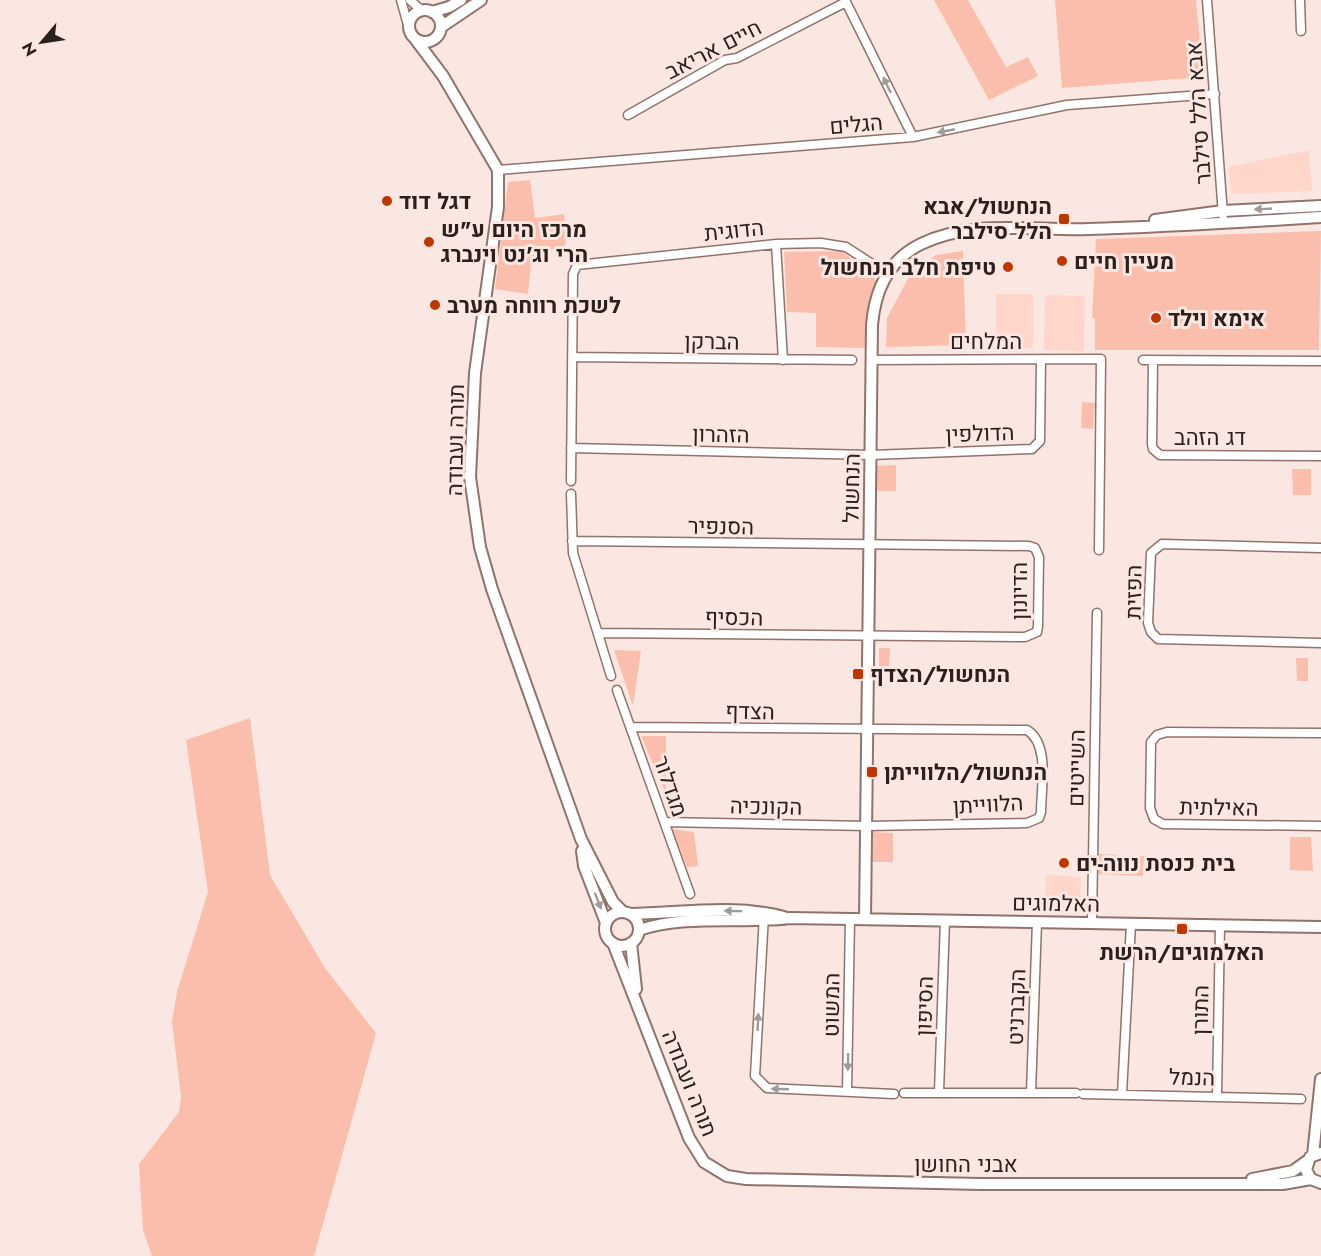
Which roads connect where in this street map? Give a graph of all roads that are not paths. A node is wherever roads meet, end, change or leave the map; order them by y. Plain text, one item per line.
1 (401, 0) edge
2 (410, 0) edge
3 (461, 0) edge
4 (482, 0) edge
5 (1207, 0) edge
6 (1300, 0) edge
7 (845, 1) edge
8 (427, 11) junction
9 (408, 25) junction
10 (441, 27) junction
11 (1301, 31) dead end
12 (416, 40) junction
13 (431, 42) junction
14 (443, 76) junction
15 (1215, 94) junction
16 (628, 114) dead end
17 (913, 137) junction
18 (498, 170) junction
19 (1321, 206) edge
20 (1222, 211) junction
21 (1321, 217) edge
22 (1223, 223) junction
23 (1086, 229) junction
24 (776, 244) junction
25 (886, 273) junction
26 (572, 357) junction
27 (1041, 359) junction
28 (783, 360) junction
29 (852, 360) dead end
30 (872, 360) junction
31 (1143, 360) dead end
32 (1153, 361) junction
33 (1321, 361) edge
34 (571, 448) junction
35 (871, 455) junction
36 (1321, 456) edge
37 (571, 481) dead end
38 (571, 494) dead end
39 (572, 542) junction
40 (870, 546) junction
41 (1321, 548) edge
42 (1099, 550) dead end
43 (1097, 613) dead end
44 (598, 633) junction
45 (869, 638) junction
46 (1321, 643) edge
47 (611, 676) dead end
48 (617, 690) dead end
49 (632, 727) junction
50 (868, 731) junction
51 (1321, 733) edge
52 (664, 822) junction
53 (867, 826) junction
54 (1321, 826) edge
55 (581, 839) junction
56 (690, 894) dead end
57 (626, 912) junction
58 (764, 916) junction
59 (850, 919) junction
60 (866, 919) junction
61 (945, 921) junction
62 (1037, 922) junction
63 (606, 923) junction
64 (1092, 923) junction
65 (1131, 924) junction
66 (1220, 925) junction
67 (1321, 927) edge
68 (639, 930) junction
69 (613, 943) junction
70 (631, 943) junction
71 (638, 1004) junction
72 (1321, 1079) edge
73 (847, 1091) junction
74 (939, 1092) junction
75 (1031, 1092) junction
76 (894, 1094) dead end
77 (904, 1094) dead end
78 (1122, 1094) junction
79 (1217, 1096) junction
80 (1301, 1100) dead end
81 (1321, 1103) edge
82 (1314, 1156) edge
83 (715, 1169) joint
84 (1316, 1181) edge
85 (1219, 1184) junction

1 - 9 street
2 - 8 street
3 - 8 street
4 - 10 street
5 - 15 street, אבא הלל סילבר
6 - 11 street
7 - 16 street, חיים אריאב
17 -> 7 street
8 - 9 street
8 - 10 street
9 - 12 street
10 - 13 street
12 - 13 street
12 - 14 street
13 - 14 street
14 - 18 street
15 -> 17 street, הגלים
15 - 20 street, אבא הלל סילבר
17 - 18 street, הגלים
18 - 55 street, תורה ועבודה
19 -> 20 street, הנחשול
20 - 22 street, אבא הלל סילבר
20 - 23 street, הנחשול
21 - 22 street, הנחשול
22 - 23 street, הנחשול
23 - 25 street, הנחשול
24 - 25 street, הדוגית
24 - 26 street, הדוגית
24 - 28 street
25 - 30 street, הנחשול
26 - 28 street, הברקן
26 - 34 street
27 - 30 street, המלחים
27 - 35 street, הדולפין
27 - 42 street, המלחים
28 - 29 street, הברקן
30 - 35 street, הנחשול
31 - 32 street
32 - 33 street
32 - 36 street, דג הזהב
34 - 35 street, הזהרון
34 - 37 street
35 - 40 street, הנחשול
38 - 39 street
39 - 40 street, הסנפיר
39 - 44 street
40 - 45 street, הנחשול
40 - 45 street, הדיונון
41 - 46 street, הפזית
43 - 64 street, השייטים
44 - 45 street, הכסיף
44 - 47 street
45 - 50 street, הנחשול
48 - 49 street, מגדלור
49 - 50 street, הצדף
49 - 52 street, מגדלור
50 - 53 street, הנחשול
50 - 53 street, הלווייתן
51 - 54 street, האילתית
52 - 53 street, הקונכיה
52 - 56 street, מגדלור
53 - 60 street, הנחשול
55 - 57 street, תורה ועבודה
55 -> 63 street, תורה ועבודה
58 -> 57 street, האלמוגים
57 - 63 street
57 - 68 street
58 - 59 street, האלמוגים
58 - 68 street, האלמוגים
73 -> 58 street
59 - 60 street, האלמוגים
59 -> 73 street, המשוט
60 - 61 street, האלמוגים
61 - 62 street, האלמוגים
61 - 74 street, הסיפון
62 - 64 street, האלמוגים
62 - 75 street, הקברניט
63 - 69 street
64 - 65 street, האלמוגים
65 - 66 street, האלמוגים
65 - 78 street
66 - 67 street, האלמוגים
66 - 79 street, התורן
68 - 70 street
69 - 70 street
69 - 71 street, תורה ועבודה
70 - 71 street, תורה ועבודה
71 - 83 street, תורה ועבודה
72 - 81 street
73 - 76 street
74 - 75 street, הנמל
74 - 77 street, הנמל
75 - 78 street, הנמל
78 - 79 street, הנמל
79 - 80 street, הנמל
81 - 82 street
82 - 84 street
82 - 85 street, אבני החושן
83 - 85 street, אבני החושן
84 - 85 street, אבני החושן

